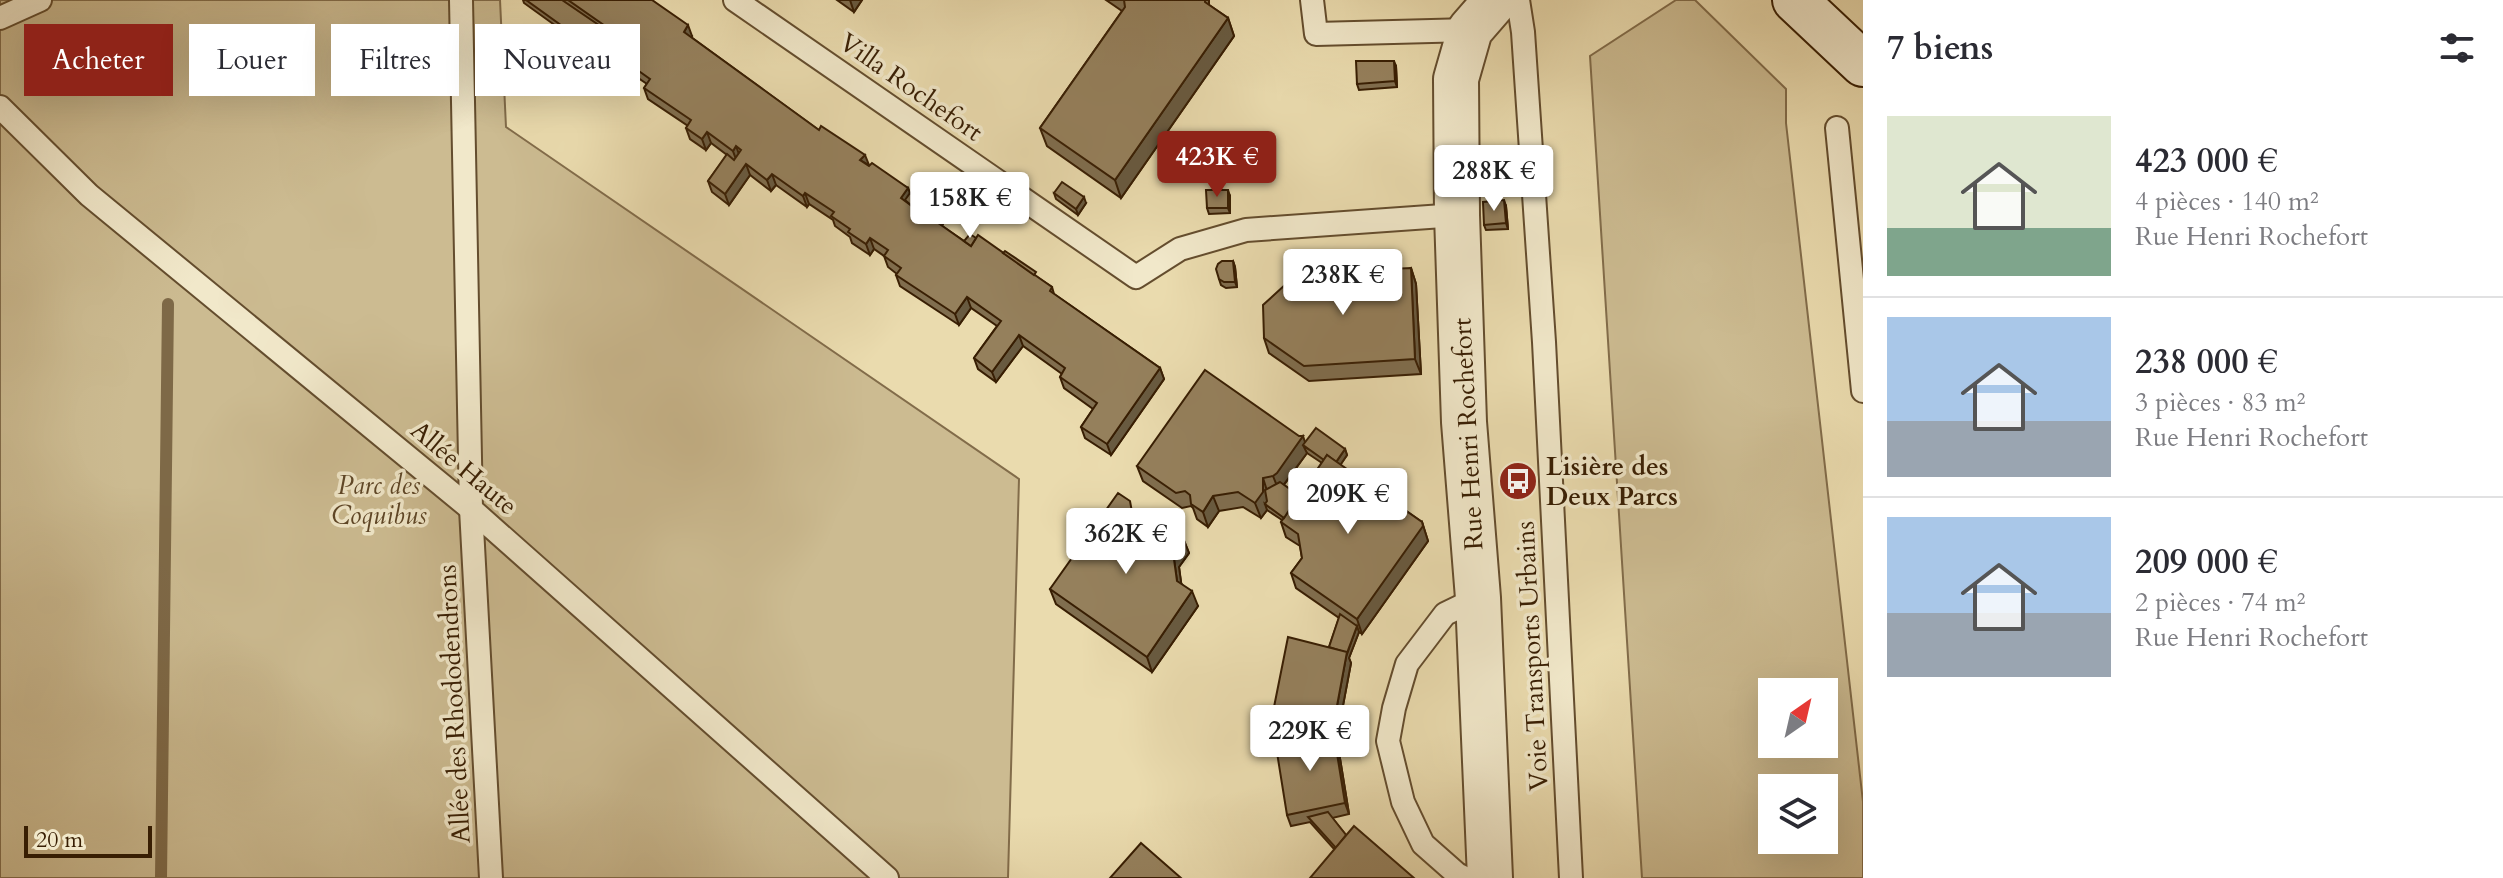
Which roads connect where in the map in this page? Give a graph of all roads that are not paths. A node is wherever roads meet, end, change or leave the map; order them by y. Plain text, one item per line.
1 (40, 0) edge
2 (461, 0) edge
3 (735, 0) edge
4 (1312, 0) edge
5 (1518, 0) edge
6 (1795, 0) edge
7 (1483, 15) edge
8 (0, 18) edge
9 (1863, 64) edge
10 (0, 107) edge
11 (1837, 128) dead end
12 (1457, 215) junction
13 (1863, 391) edge
14 (471, 509) junction
15 (1478, 598) junction
16 (491, 878) edge
17 (887, 878) edge
18 (1465, 878) edge
19 (1490, 878) edge
20 (1571, 878) edge

1 - 8 lane
2 - 14 lane, Allée des Rhododendrons
3 - 12 lane, Villa Rochefort
4 - 7 lane
5 - 20 lane, Voie Transports Urbains
6 - 9 street
7 - 12 street, Rue Henri Rochefort
10 - 14 lane, Allée Haute
11 - 13 lane
12 - 15 street, Rue Henri Rochefort
14 - 16 lane, Allée des Rhododendrons
14 - 17 lane, Allée Haute
15 - 18 lane
15 - 19 street, Rue Henri Rochefort

